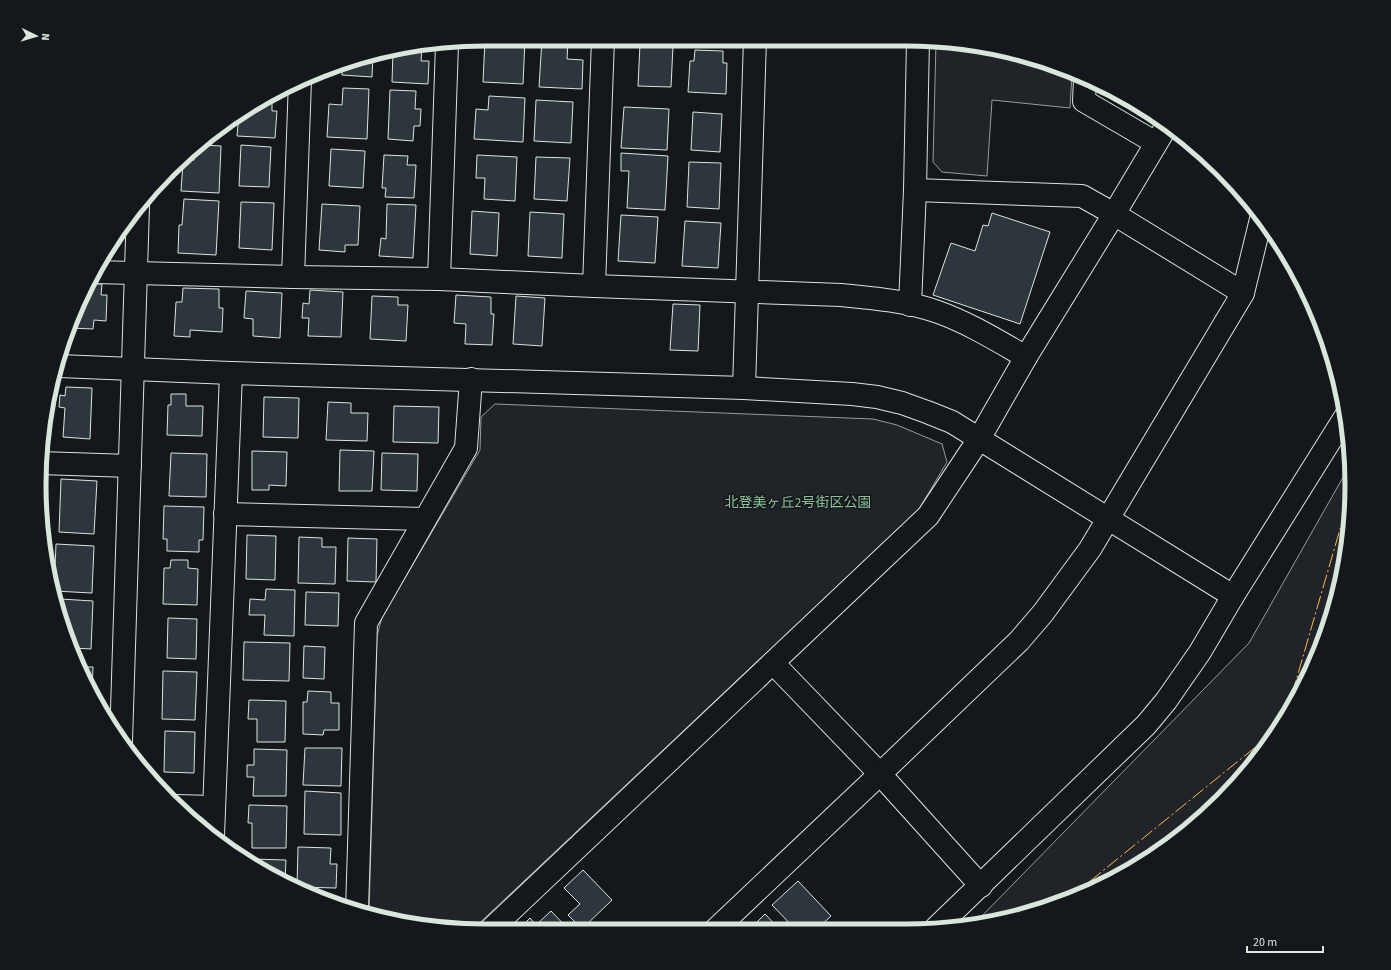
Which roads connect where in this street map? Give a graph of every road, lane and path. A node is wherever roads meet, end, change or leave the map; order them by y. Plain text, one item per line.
1 (603, 46) edge
2 (755, 46) edge
3 (918, 46) edge
4 (447, 48) edge
5 (1085, 84) edge
6 (300, 87) edge
7 (1161, 135) edge
8 (914, 190) junction
9 (1114, 214) junction
10 (138, 217) edge
11 (1260, 226) edge
12 (101, 272) edge
13 (136, 273) junction
14 (293, 277) junction
15 (439, 279) junction
16 (594, 286) junction
17 (746, 292) junction
18 (1244, 293) junction
19 (910, 305) junction
20 (1026, 357) junction
21 (62, 366) edge
22 (132, 368) junction
23 (231, 373) junction
24 (471, 379) junction
25 (744, 388) junction
26 (1340, 424) edge
27 (979, 439) junction
28 (47, 462) edge
29 (130, 466) junction
30 (225, 514) junction
31 (425, 519) junction
32 (1108, 519) junction
33 (1233, 596) junction
34 (773, 663) junction
35 (121, 731) edge
36 (880, 774) junction
37 (187, 806) edge
38 (214, 807) junction
39 (214, 830) edge
40 (981, 886) junction
41 (357, 905) edge
42 (942, 922) edge
43 (496, 924) edge
44 (721, 924) edge

1 - 16 street
2 - 17 street
3 - 8 street
4 - 15 street
5 - 7 street
6 - 14 street
7 - 9 street
8 - 9 street
8 - 19 street
9 - 18 street
9 - 20 street
10 - 13 street
11 - 18 street
12 - 13 street
13 - 14 street
13 - 22 street
14 - 15 street
15 - 16 street
16 - 17 street
17 - 19 street
17 - 25 street
18 - 32 street
19 - 20 street
20 - 27 street
21 - 22 street
22 - 23 street
22 - 29 street
23 - 24 street
23 - 30 street
24 - 25 street
24 - 31 street
25 - 27 street
26 - 33 street
27 - 32 street
27 - 34 street
28 - 29 street
29 - 35 street
30 - 31 street
30 - 38 street
31 - 41 street
32 - 33 street
32 - 36 street
33 - 40 street
34 - 36 street
34 - 43 street
36 - 40 street
36 - 44 street
37 - 38 street
38 - 39 street
40 - 42 street

